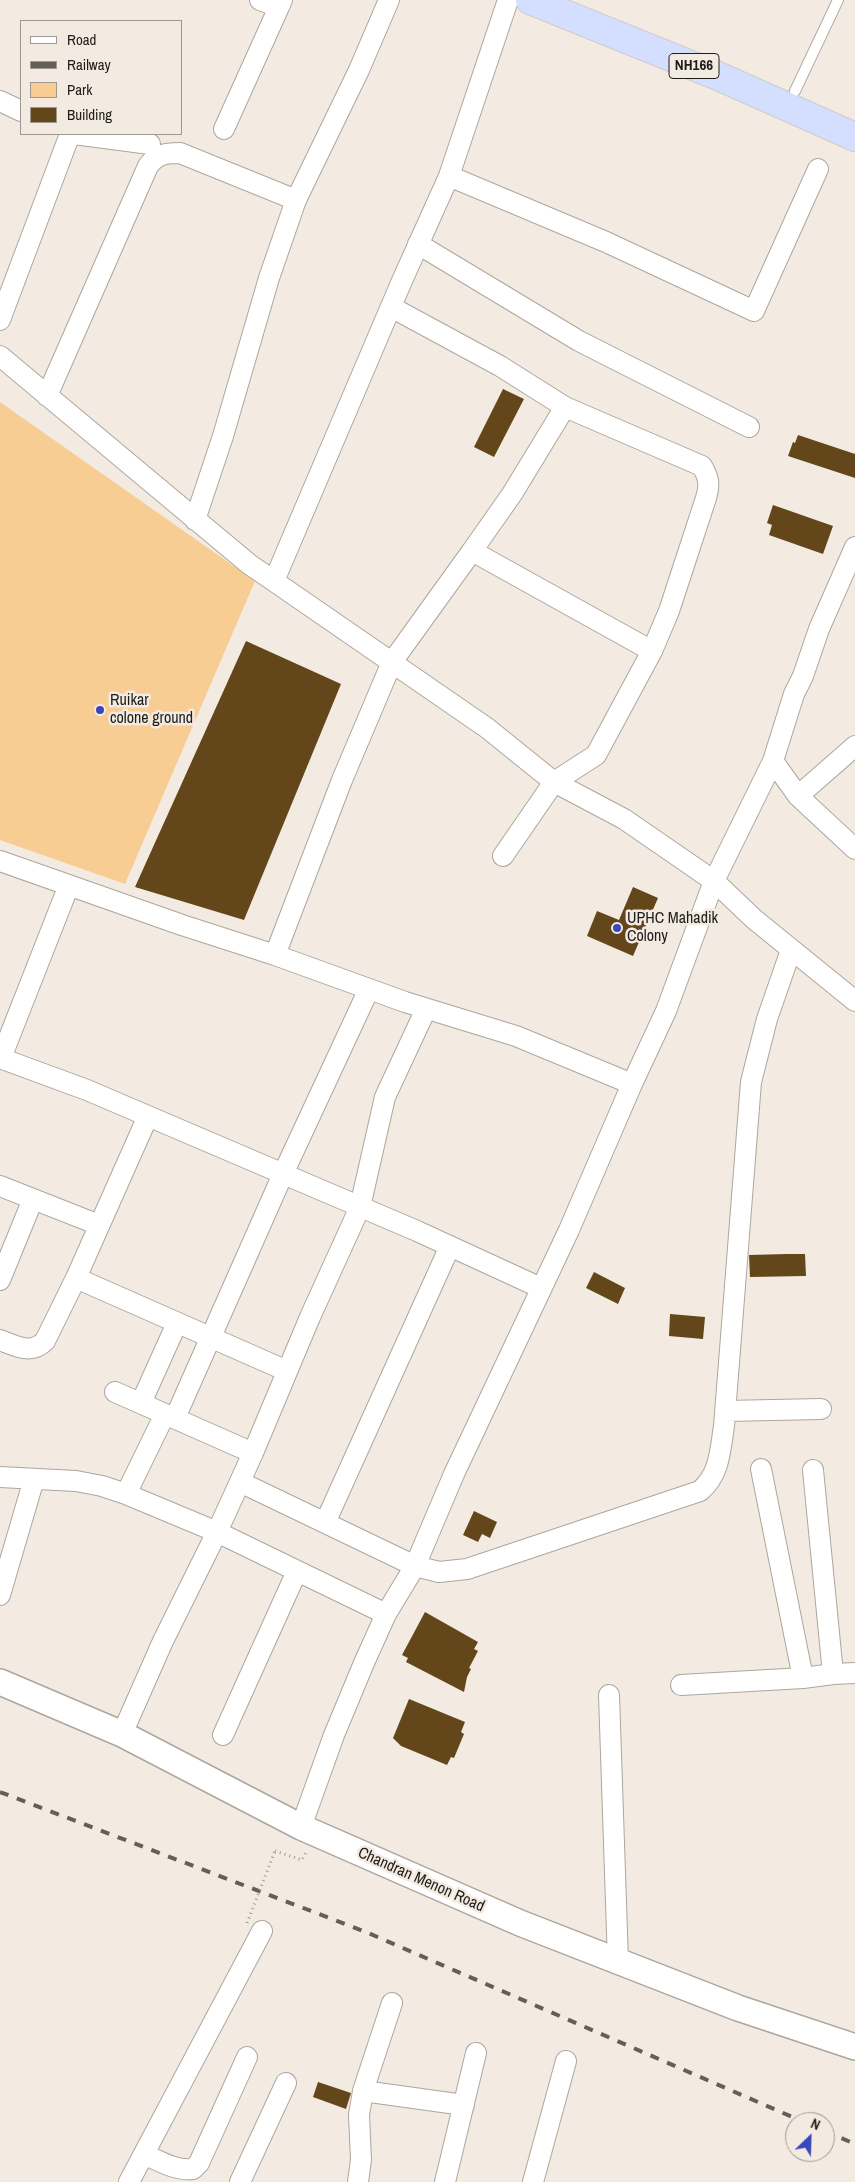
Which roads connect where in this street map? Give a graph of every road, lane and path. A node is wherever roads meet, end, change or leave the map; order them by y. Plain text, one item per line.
1 (260, 0) edge
2 (389, 0) edge
3 (508, 0) edge
4 (530, 0) edge
5 (572, 0) edge
6 (838, 0) edge
7 (281, 3) edge
8 (795, 91) junction
9 (0, 101) edge
10 (20, 111) edge
11 (855, 115) edge
12 (224, 129) dead end
13 (72, 135) edge
14 (80, 135) edge
15 (855, 137) edge
16 (150, 144) dead end
17 (818, 169) dead end
18 (449, 176) junction
19 (296, 200) junction
20 (418, 244) junction
21 (390, 307) junction
22 (0, 320) edge
23 (0, 356) edge
24 (48, 396) junction
25 (565, 407) junction
26 (749, 427) dead end
27 (196, 520) junction
28 (855, 547) edge
29 (472, 551) junction
30 (274, 581) junction
31 (652, 652) junction
32 (392, 662) junction
33 (855, 746) edge
34 (773, 761) junction
35 (554, 782) junction
36 (798, 796) junction
37 (855, 849) edge
38 (502, 856) dead end
39 (0, 861) edge
40 (714, 881) junction
41 (69, 886) junction
42 (791, 950) junction
43 (275, 955) junction
44 (369, 989) junction
45 (855, 1001) edge
46 (426, 1009) junction
47 (1, 1058) edge
48 (632, 1084) junction
49 (148, 1116) junction
50 (283, 1174) junction
51 (0, 1186) edge
52 (33, 1199) junction
53 (360, 1207) junction
54 (99, 1225) junction
55 (450, 1246) junction
56 (76, 1278) junction
57 (0, 1280) edge
58 (541, 1288) junction
59 (177, 1323) junction
60 (211, 1338) junction
61 (0, 1340) edge
62 (287, 1371) junction
63 (115, 1392) dead end
64 (141, 1403) junction
65 (822, 1409) dead end
66 (725, 1411) junction
67 (170, 1416) junction
68 (253, 1453) junction
69 (761, 1470) dead end
70 (813, 1470) dead end
71 (0, 1477) edge
72 (34, 1479) junction
73 (240, 1482) junction
74 (126, 1494) junction
75 (325, 1523) junction
76 (217, 1532) junction
77 (415, 1566) junction
78 (298, 1571) junction
79 (0, 1595) edge
80 (386, 1614) junction
81 (855, 1673) edge
82 (833, 1674) junction
83 (803, 1678) junction
84 (0, 1682) edge
85 (681, 1685) dead end
86 (609, 1695) dead end
87 (122, 1734) junction
88 (224, 1735) dead end
89 (301, 1826) junction
90 (302, 1860) dead end
91 (254, 1927) joint
92 (618, 1962) junction
93 (392, 2003) dead end
94 (855, 2047) edge
95 (476, 2053) dead end
96 (247, 2057) dead end
97 (566, 2062) dead end
98 (286, 2083) dead end
99 (363, 2092) junction
100 (464, 2105) junction
101 (144, 2154) junction
102 (129, 2182) edge
103 (240, 2182) edge
104 (358, 2182) edge
105 (445, 2182) edge
106 (533, 2182) edge

1 - 7 street
2 - 19 street
3 - 18 street
4 - 15 highway, NH166
5 - 8 highway, NH166
6 - 8 lane
7 - 12 street
8 - 11 highway, NH166
9 - 10 street
13 - 22 street
14 - 16 street
17 - 18 street
18 - 20 street
19 - 24 street
19 - 27 street
20 - 21 street
20 - 26 street
21 - 25 street
21 - 30 street
23 - 24 street
24 - 27 street
25 - 29 street
25 - 31 street
27 - 30 street
28 - 34 street
29 - 31 street
29 - 32 street
30 - 32 street
31 - 35 street
32 - 35 street
32 - 43 street
33 - 36 street
34 - 36 street
34 - 40 street
35 - 38 street
35 - 40 street
36 - 37 street
39 - 41 street
40 - 42 street
40 - 48 street
41 - 43 street
41 - 47 street
42 - 45 street
42 - 66 street
43 - 44 street
44 - 46 street
44 - 50 street
46 - 48 street
46 - 53 street
47 - 49 street
48 - 58 street
49 - 50 street
49 - 54 street
50 - 53 street
50 - 60 street
51 - 52 street
52 - 54 street
52 - 57 street
53 - 55 street
53 - 62 street
54 - 56 street
55 - 58 street
55 - 75 street
56 - 59 street
56 - 61 street
58 - 77 street
59 - 60 street
59 - 64 street
60 - 62 street
60 - 67 street
62 - 68 street
63 - 64 street
64 - 67 street
65 - 66 street
66 - 77 street
67 - 68 street
67 - 74 street
68 - 73 street
69 - 83 street
70 - 82 street
71 - 72 street
72 - 74 street
72 - 79 street
73 - 75 street
73 - 76 street
74 - 76 street
75 - 77 street
76 - 78 street
76 - 87 street
77 - 80 street
78 - 80 street
78 - 88 street
80 - 89 street
81 - 82 street
82 - 83 street
83 - 85 street
84 - 87 street, Chandran Menon Road
86 - 92 street
87 - 89 street, Chandran Menon Road
89 - 92 street, Chandran Menon Road
90 - 91 path, bridge
91 - 101 street
92 - 94 street, Chandran Menon Road
93 - 99 street
95 - 100 street
96 - 101 street
97 - 106 street
98 - 103 street
99 - 100 street
99 - 104 street
100 - 105 street
101 - 102 street

